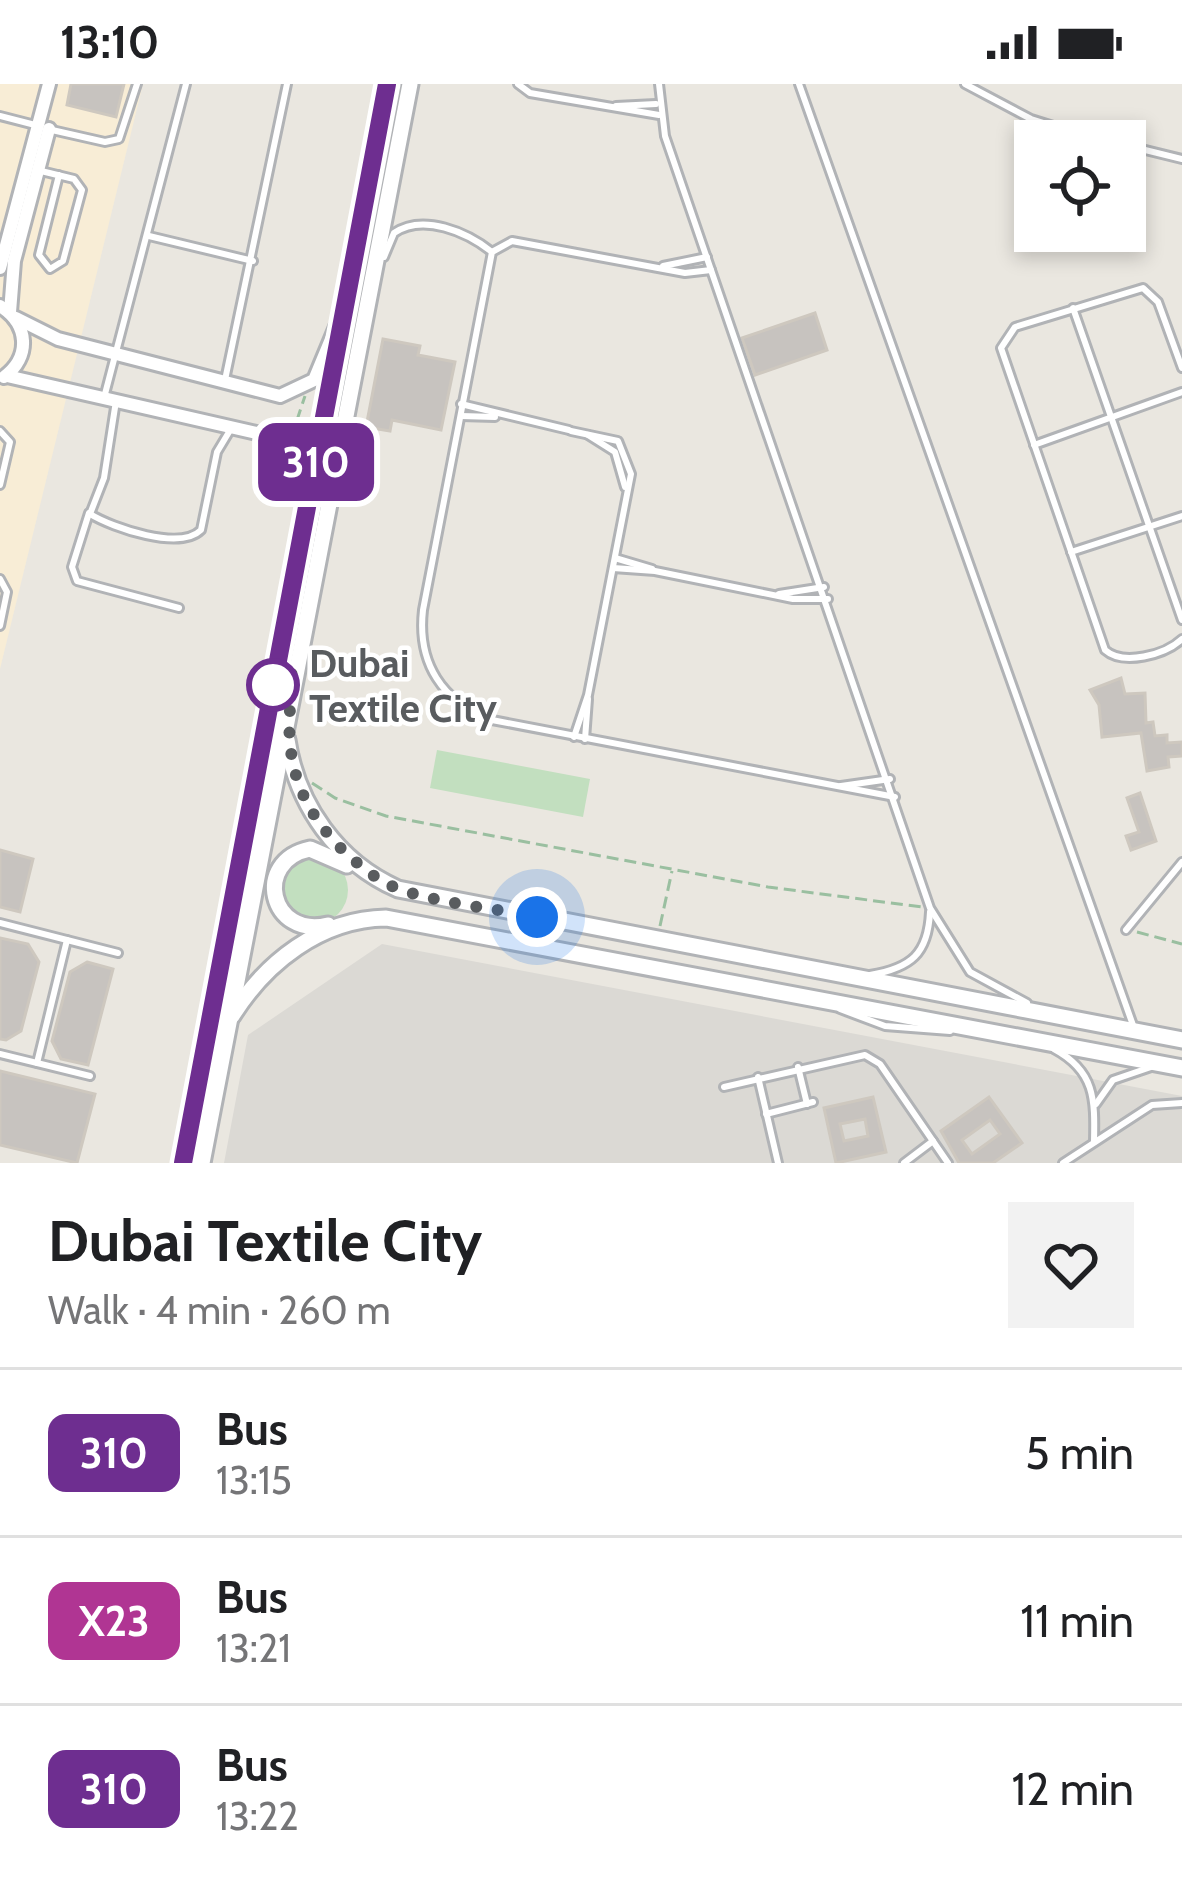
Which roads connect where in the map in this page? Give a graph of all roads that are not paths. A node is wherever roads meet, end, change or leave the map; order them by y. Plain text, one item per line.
1 (49, 84) edge
2 (137, 84) edge
3 (186, 84) edge
4 (287, 84) edge
5 (387, 84) edge
6 (410, 84) edge
7 (518, 84) edge
8 (529, 84) edge
9 (659, 84) edge
10 (799, 84) edge
11 (964, 84) edge
12 (548, 95) junction
13 (658, 104) junction
14 (612, 107) junction
15 (659, 115) junction
16 (0, 116) edge
17 (1037, 120) edge
18 (44, 128) junction
19 (1146, 150) edge
20 (1182, 159) edge
21 (33, 169) junction
22 (59, 175) junction
23 (149, 236) junction
24 (492, 252) junction
25 (707, 256) junction
26 (253, 261) junction
27 (659, 266) junction
28 (0, 268) edge
29 (711, 270) junction
30 (345, 297) junction
31 (366, 299) junction
32 (1073, 308) junction
33 (9, 312) edge
34 (114, 353) junction
35 (1182, 368) edge
36 (4, 377) edge
37 (224, 383) junction
38 (1182, 392) edge
39 (111, 396) junction
40 (461, 404) junction
41 (459, 415) junction
42 (499, 417) junction
43 (1112, 417) junction
44 (233, 426) junction
45 (0, 431) edge
46 (1034, 445) junction
47 (0, 485) edge
48 (89, 513) junction
49 (1182, 515) edge
50 (307, 516) junction
51 (1151, 526) junction
52 (1071, 552) junction
53 (614, 558) junction
54 (612, 568) junction
55 (656, 571) junction
56 (0, 579) edge
57 (824, 587) junction
58 (776, 595) junction
59 (828, 599) junction
60 (179, 608) dead end
61 (1182, 620) edge
62 (0, 626) edge
63 (1182, 639) edge
64 (1166, 650) junction
65 (1182, 653) edge
66 (588, 695) junction
67 (286, 717) junction
68 (574, 736) junction
69 (585, 739) junction
70 (890, 779) junction
71 (831, 786) junction
72 (895, 797) junction
73 (1182, 862) edge
74 (377, 880) junction
75 (930, 908) junction
76 (372, 918) junction
77 (0, 923) edge
78 (1126, 930) road end
79 (67, 940) junction
80 (118, 953) dead end
81 (857, 977) junction
82 (1062, 1017) junction
83 (227, 1024) junction
84 (1136, 1031) junction
85 (1037, 1040) junction
86 (1182, 1040) edge
87 (0, 1054) edge
88 (37, 1063) junction
89 (798, 1066) junction
90 (1174, 1066) edge
91 (91, 1076) dead end
92 (758, 1077) junction
93 (724, 1087) dead end
94 (1182, 1103) edge
95 (1095, 1108) junction
96 (766, 1114) junction
97 (933, 1141) junction
98 (1094, 1142) junction
99 (181, 1158) edge
100 (202, 1163) edge
101 (778, 1163) edge
102 (904, 1163) edge
103 (948, 1163) edge
104 (1063, 1163) edge

1 - 18 street
2 - 18 lane
3 - 23 lane
4 - 26 lane
5 - 30 street
6 - 31 street
7 - 12 lane
8 - 12 lane
9 - 13 lane
10 - 84 lane
11 - 17 lane
12 - 14 lane
13 - 14 lane
13 - 15 lane
14 - 15 lane
15 - 25 lane
16 - 18 lane
18 - 21 street
19 - 20 lane
21 - 22 lane
21 - 28 street
21 - 33 street
22 - 22 lane
23 - 26 lane
23 - 34 lane
24 - 27 lane
24 - 31 lane
24 - 40 lane
25 - 27 lane
25 - 29 lane
26 - 37 lane
27 - 29 lane
29 - 57 lane
30 - 37 street
30 - 50 street
31 - 67 street
32 - 35 lane
32 - 43 lane
32 - 46 lane
33 - 34 street
33 - 36 street
34 - 37 street
34 - 39 lane
36 - 39 street
38 - 43 lane
39 - 44 street
39 - 48 lane
40 - 41 lane
40 - 42 lane
41 - 42 lane
41 - 68 lane
42 - 53 lane
43 - 46 lane
43 - 51 lane
44 - 48 lane
44 - 50 street
45 - 47 lane
46 - 52 lane
48 - 60 lane
49 - 51 lane
50 - 99 street
51 - 52 lane
51 - 61 lane
52 - 64 lane
53 - 54 lane
53 - 55 lane
54 - 55 lane
54 - 66 lane
55 - 58 lane
56 - 62 lane
57 - 58 lane
57 - 59 lane
58 - 59 lane
59 - 70 lane
63 - 64 lane
64 - 65 lane
66 - 68 lane
66 - 69 lane
67 - 74 street
67 - 83 street
68 - 69 lane
69 - 71 lane
70 - 71 lane
70 - 72 lane
71 - 72 lane
72 - 75 lane
73 - 78 lane
74 - 76 street
74 - 81 street
75 - 81 lane
75 - 82 lane
76 - 83 street
76 - 85 street
77 - 79 lane
79 - 80 lane
79 - 88 lane
81 - 82 street
82 - 84 street
83 - 100 street
84 - 86 street
85 - 90 street
85 - 95 lane
87 - 88 lane
88 - 91 lane
89 - 92 lane
89 - 96 lane
89 - 97 lane
90 - 95 lane
92 - 93 lane
92 - 96 lane
94 - 98 lane
95 - 98 lane
96 - 101 lane
97 - 102 lane
97 - 103 lane
98 - 104 lane

